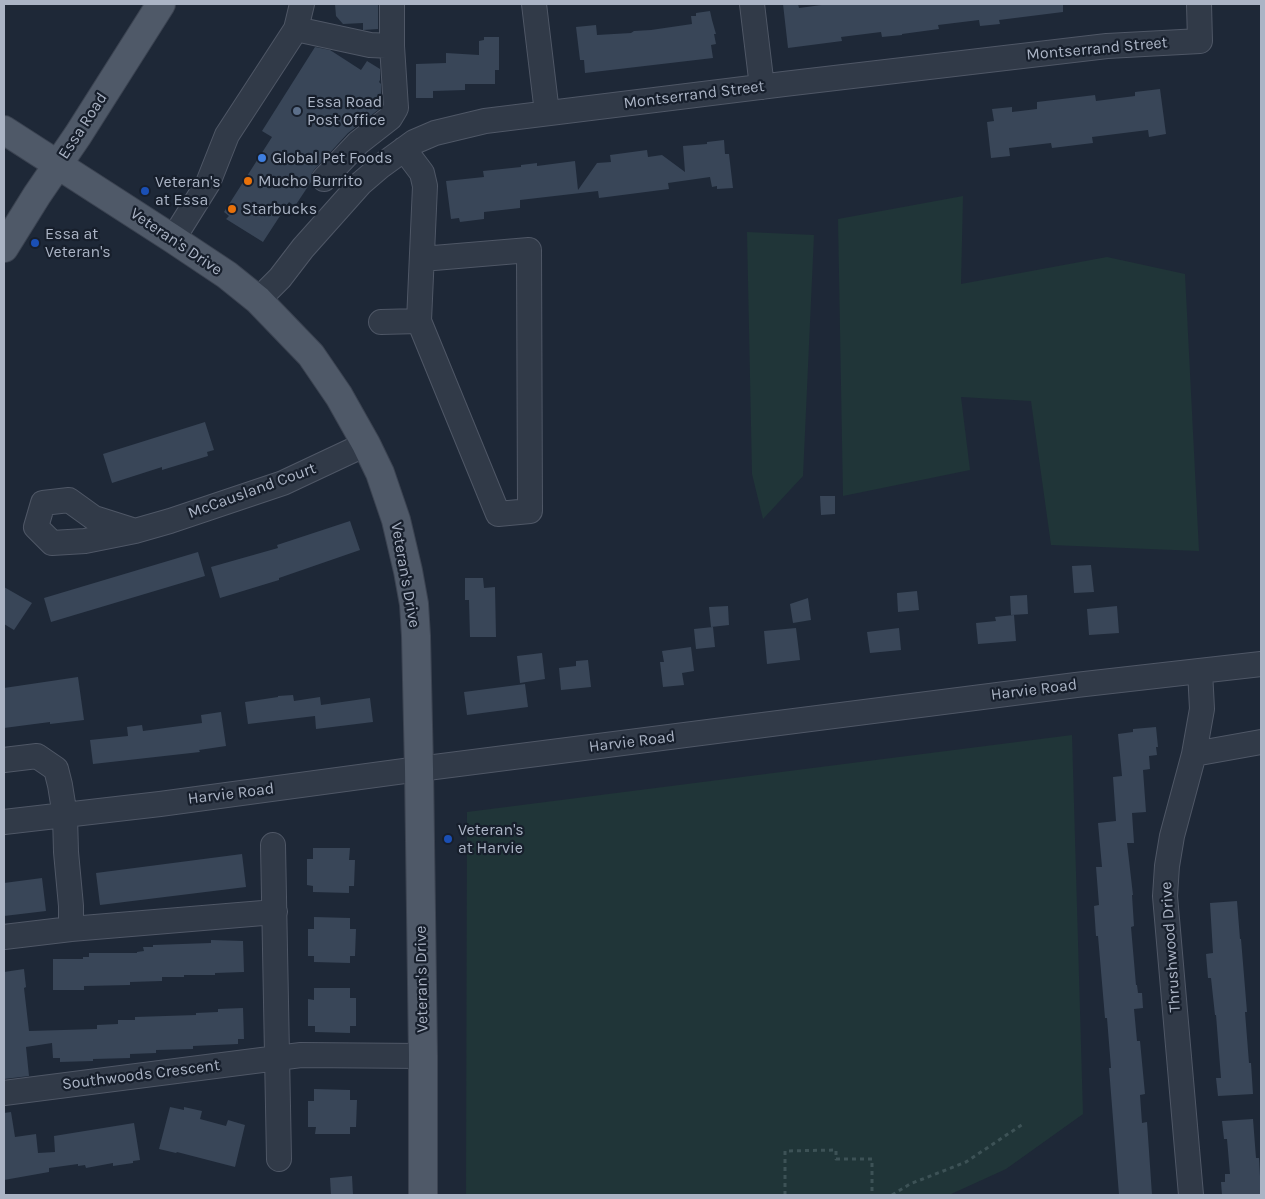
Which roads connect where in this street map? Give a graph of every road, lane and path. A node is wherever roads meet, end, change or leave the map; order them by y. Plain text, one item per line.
1 (161, 4) edge
2 (302, 4) edge
3 (392, 4) edge
4 (534, 4) edge
5 (752, 4) edge
6 (1199, 4) edge
7 (296, 29) junction
8 (392, 46) junction
9 (762, 87) junction
10 (547, 113) junction
11 (4, 130) edge
12 (404, 149) junction
13 (58, 165) junction
14 (324, 179) dead end
15 (173, 239) junction
16 (4, 248) edge
17 (422, 259) junction
18 (258, 300) junction
19 (419, 321) junction
20 (381, 322) dead end
21 (366, 444) junction
22 (135, 531) dead end
23 (1261, 664) edge
24 (1200, 671) junction
25 (1261, 742) edge
26 (1194, 754) junction
27 (4, 760) edge
28 (420, 769) junction
29 (65, 816) junction
30 (4, 822) edge
31 (273, 845) dead end
32 (275, 912) junction
33 (71, 929) junction
34 (4, 936) edge
35 (423, 1056) junction
36 (277, 1058) junction
37 (4, 1093) edge
38 (1023, 1124) dead end
39 (278, 1159) dead end
40 (423, 1195) edge
41 (785, 1195) edge
42 (872, 1195) edge
43 (892, 1195) edge
44 (1191, 1195) edge

1 - 13 main road, Essa Road
2 - 7 street
3 - 8 street
4 - 10 street
5 - 9 street
6 - 9 street, Montserrand Street
7 - 8 street
7 - 15 street
8 - 14 street
9 - 10 street, Montserrand Street
10 - 12 street, Montserrand Street
11 - 13 main road, Veteran's Drive
12 - 17 street
12 - 18 street, Montserrand Street
13 - 15 main road, Veteran's Drive
13 - 16 main road, Essa Road
15 - 18 main road, Veteran's Drive
17 - 19 street
17 - 19 street
18 - 21 main road, Veteran's Drive
19 - 20 street
21 - 22 street, McCausland Court
21 - 28 main road, Veteran's Drive
23 - 24 street, Harvie Road
24 - 26 street, Thrushwood Drive
24 - 28 street, Harvie Road
25 - 26 street
26 - 44 street, Thrushwood Drive
27 - 29 street
28 - 29 street, Harvie Road
28 - 35 main road, Veteran's Drive
29 - 30 street, Harvie Road
29 - 33 street
31 - 32 street
32 - 33 street
32 - 36 street
33 - 34 street
35 - 36 street, Southwoods Crescent
35 - 40 main road, Veteran's Drive
36 - 37 street, Southwoods Crescent
36 - 39 street
38 - 43 path
41 - 42 path

